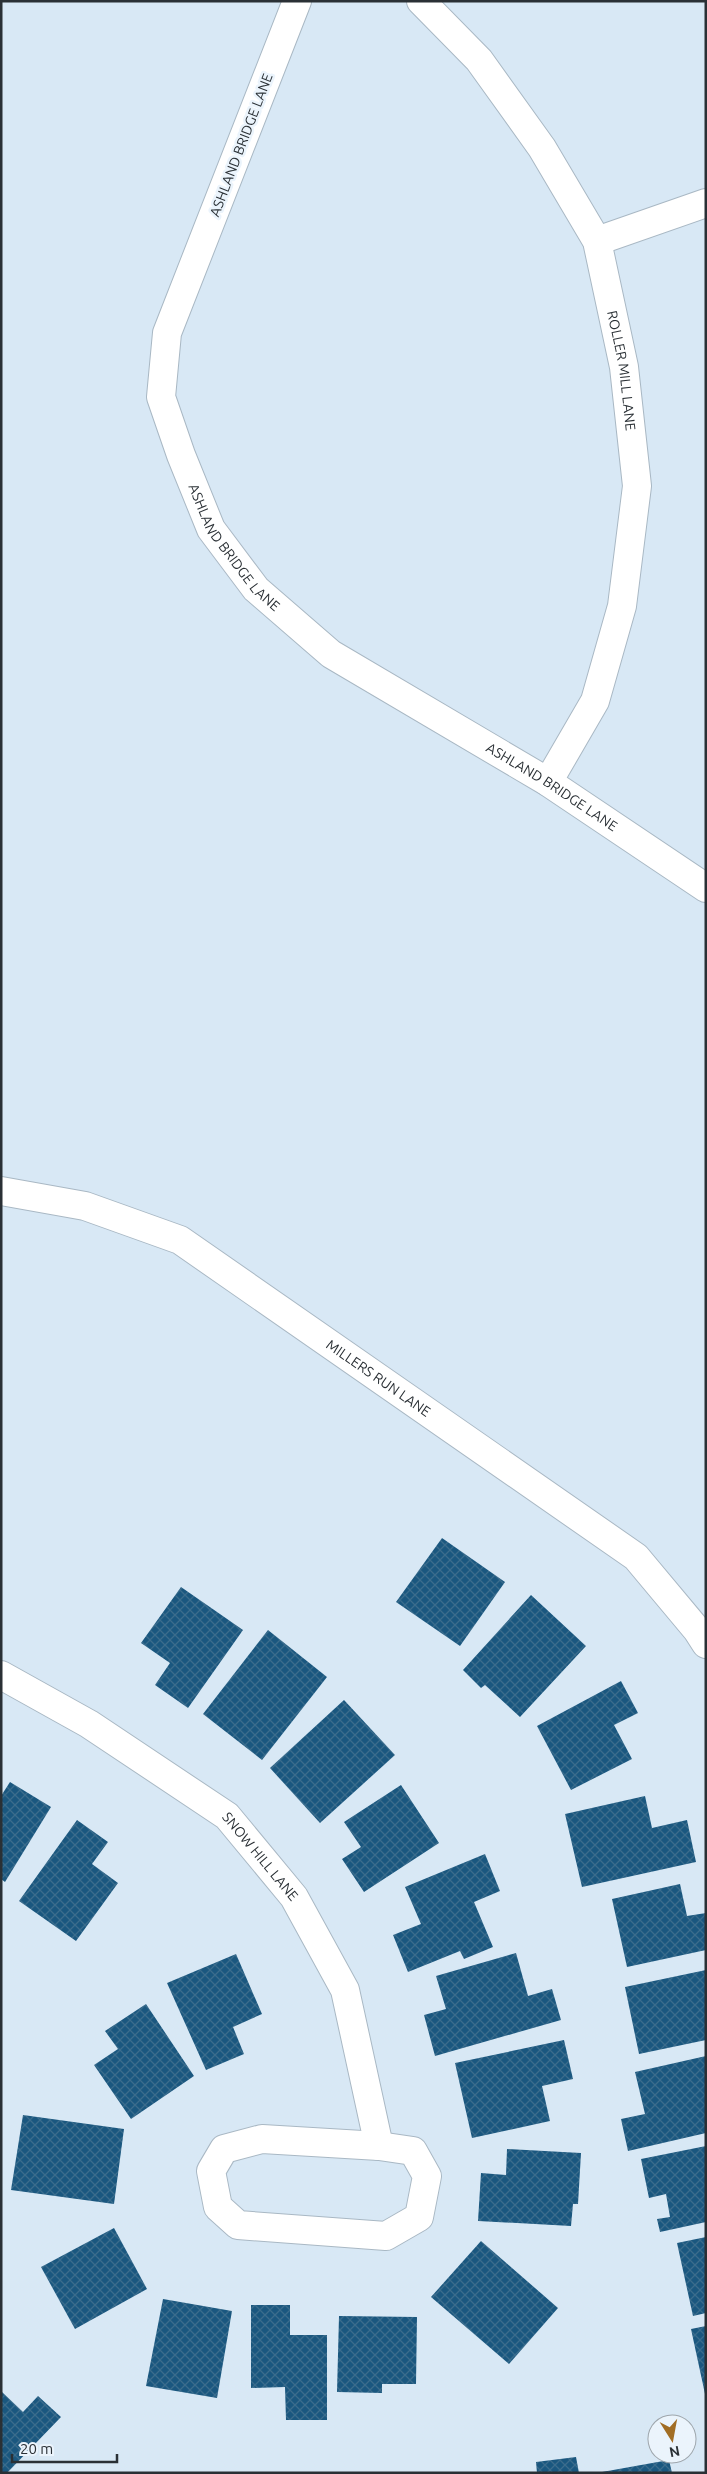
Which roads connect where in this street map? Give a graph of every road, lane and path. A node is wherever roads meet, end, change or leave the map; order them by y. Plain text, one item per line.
1 (296, 1) edge
2 (421, 1) edge
3 (706, 203) edge
4 (598, 241) junction
5 (548, 782) junction
6 (706, 888) edge
7 (1, 1190) edge
8 (706, 1644) edge
9 (1, 1675) edge
10 (379, 2146) junction

1 - 5 street, ASHLAND BRIDGE LANE
2 - 4 street, ROLLER MILL LANE
3 - 4 street
4 - 5 street, ROLLER MILL LANE
5 - 6 street, ASHLAND BRIDGE LANE
7 - 8 street, MILLERS RUN LANE
9 - 10 street, SNOW HILL LANE
10 - 10 street

